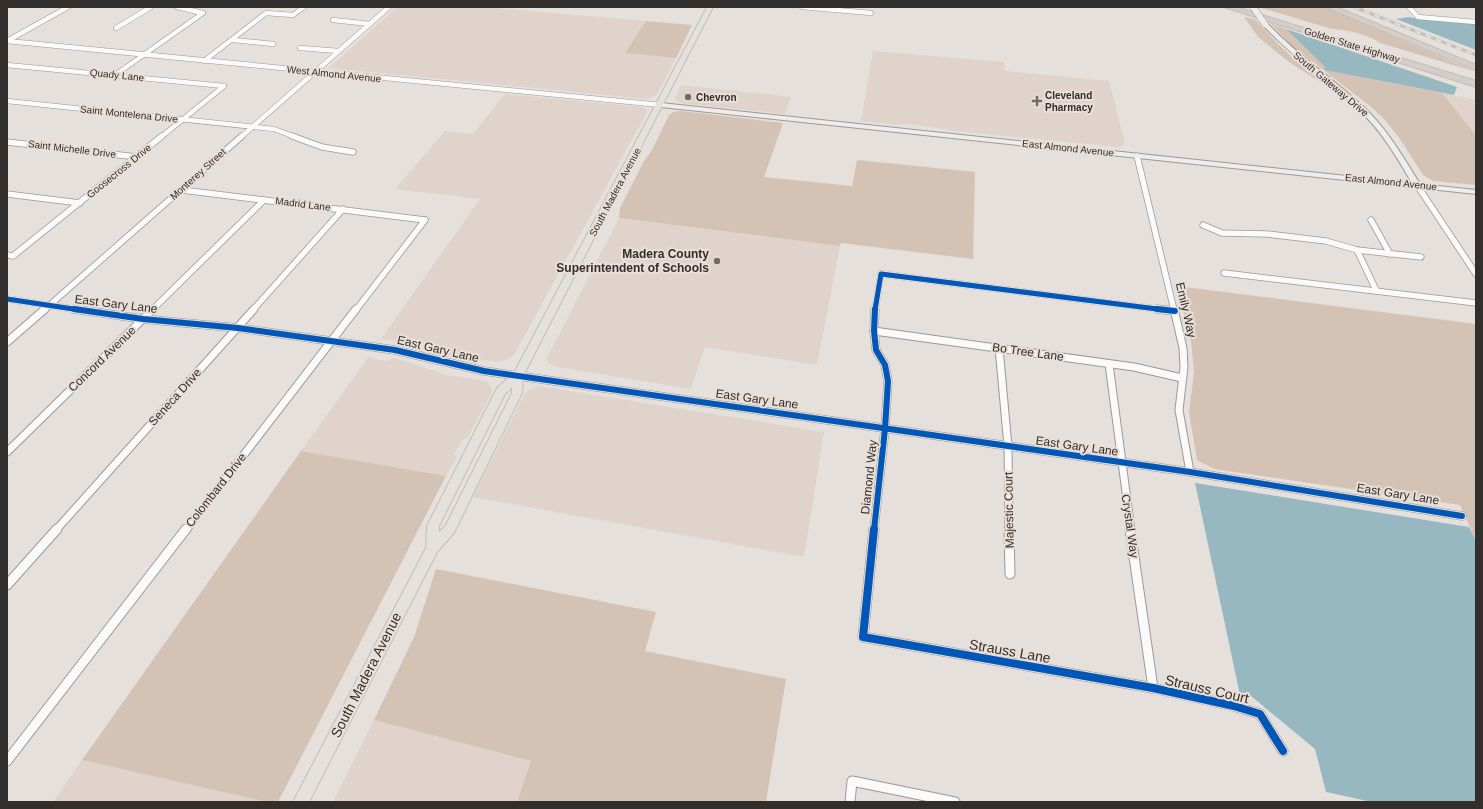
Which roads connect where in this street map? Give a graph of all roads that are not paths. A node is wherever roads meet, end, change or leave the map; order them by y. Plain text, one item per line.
1 (68, 7) edge
2 (151, 7) edge
3 (177, 7) edge
4 (304, 7) edge
5 (389, 7) edge
6 (710, 7) edge
7 (802, 7) edge
8 (1228, 7) edge
9 (1248, 7) edge
10 (1253, 7) edge
11 (1330, 7) edge
12 (1410, 7) edge
13 (871, 13) dead end
14 (333, 20) dead end
15 (1476, 22) edge
16 (370, 24) junction
17 (116, 28) dead end
18 (233, 40) junction
19 (7, 41) edge
20 (1339, 41) junction
21 (273, 44) dead end
22 (300, 48) dead end
23 (339, 51) junction
24 (144, 55) junction
25 (204, 61) junction
26 (8, 64) edge
27 (1476, 68) edge
28 (315, 72) junction
29 (115, 74) junction
30 (1476, 76) edge
31 (1476, 84) edge
32 (224, 86) joint
33 (1476, 90) edge
34 (7, 101) edge
35 (661, 105) junction
36 (182, 120) junction
37 (252, 127) junction
38 (7, 142) edge
39 (353, 152) dead end
40 (1137, 156) junction
41 (137, 157) junction
42 (1417, 185) junction
43 (182, 190) junction
44 (1476, 192) edge
45 (7, 194) edge
46 (264, 200) junction
47 (80, 203) junction
48 (343, 209) junction
49 (425, 220) joint
50 (1371, 220) dead end
51 (1203, 225) dead end
52 (1357, 250) junction
53 (1390, 254) junction
54 (10, 256) edge
55 (1421, 257) dead end
56 (1224, 273) dead end
57 (1476, 274) edge
58 (1376, 290) junction
59 (7, 299) edge
60 (1476, 303) edge
61 (48, 306) junction
62 (1175, 311) junction
63 (143, 319) junction
64 (238, 328) junction
65 (874, 331) junction
66 (331, 341) junction
67 (7, 342) edge
68 (1000, 348) junction
69 (1109, 364) junction
70 (518, 376) junction
71 (1182, 378) junction
72 (885, 429) junction
73 (1008, 446) junction
74 (7, 452) edge
75 (1121, 463) junction
76 (1190, 472) junction
77 (1462, 516) dead end
78 (432, 548) junction
79 (1010, 574) dead end
80 (7, 584) edge
81 (862, 637) joint
82 (1153, 688) junction
83 (1283, 751) dead end
84 (7, 761) edge
85 (301, 802) edge
86 (850, 802) edge
87 (955, 802) edge

1 - 19 street
2 - 17 street
3 - 24 street
4 - 18 street
5 - 16 street, Monterey Street
6 - 35 main road, South Madera Avenue
7 - 13 street
8 - 20 highway, Golden State Highway
9 - 30 highway, Golden State Highway
10 - 42 main road, South Gateway Drive, bridge
11 - 27 highway
12 - 15 street
14 - 16 street
16 - 23 street, Monterey Street
18 - 21 street
18 - 25 street
19 - 24 street, West Almond Avenue
20 - 31 highway, Golden State Highway
20 - 33 highway
22 - 23 street
23 - 28 street, Monterey Street
24 - 25 street, West Almond Avenue
24 - 29 street
25 - 28 street, West Almond Avenue
26 - 29 street, Quady Lane
28 - 35 street, West Almond Avenue
28 - 37 street, Monterey Street
29 - 32 street, Quady Lane
32 - 36 street, Goosecross Drive
34 - 36 street, Saint Montelena Drive
35 - 40 main road, East Almond Avenue
35 - 70 main road, South Madera Avenue
36 - 37 street, Saint Montelena Drive
36 - 41 street, Goosecross Drive
37 - 39 street, Saint Montelena Drive
37 - 43 street, Monterey Street
38 - 41 street, Saint Michelle Drive
40 - 42 main road, East Almond Avenue
40 - 62 street, Emily Way
41 - 47 street, Goosecross Drive
42 - 44 main road, East Almond Avenue
42 - 57 street
43 - 46 street, Madrid Lane
43 - 61 street, Monterey Street
45 - 47 street
46 - 48 street, Madrid Lane
46 - 63 street, Concord Avenue
47 - 54 street, Goosecross Drive
48 - 49 street, Madrid Lane
48 - 64 street, Seneca Drive
49 - 66 street, Colombard Drive
50 - 53 street
51 - 52 street
52 - 53 street
52 - 58 street
53 - 55 street
56 - 58 street
58 - 60 street
59 - 61 street, East Gary Lane
61 - 63 street, East Gary Lane
61 - 67 street, Monterey Street
62 - 65 street, Diamond Way
62 - 71 street, Emily Way
63 - 64 street, East Gary Lane
63 - 74 street, Concord Avenue
64 - 66 street, East Gary Lane
64 - 80 street, Seneca Drive
65 - 68 street, Bo Tree Lane
65 - 72 street, Diamond Way
66 - 70 street, East Gary Lane
66 - 84 street, Colombard Drive
68 - 69 street, Bo Tree Lane
68 - 73 street, Majestic Court
69 - 71 street, Bo Tree Lane
69 - 75 street, Crystal Way
70 - 72 street, East Gary Lane
70 - 78 main road, South Madera Avenue
70 - 78 main road, South Madera Avenue
71 - 76 street, Emily Way
72 - 73 street, East Gary Lane
72 - 81 street, Diamond Way
73 - 75 street, East Gary Lane
73 - 79 street, Majestic Court
75 - 76 street, East Gary Lane
75 - 82 street, Crystal Way
76 - 77 street, East Gary Lane
78 - 85 main road, South Madera Avenue
81 - 82 street, Strauss Lane
82 - 83 street, Strauss Court
86 - 87 street

